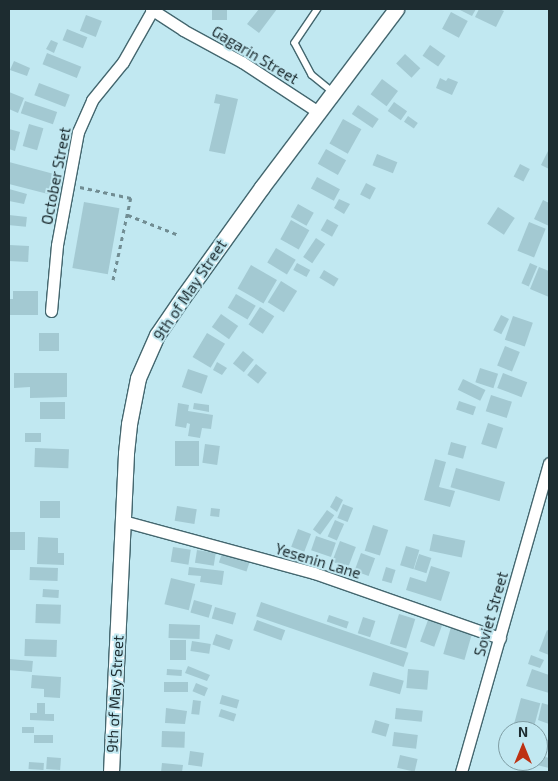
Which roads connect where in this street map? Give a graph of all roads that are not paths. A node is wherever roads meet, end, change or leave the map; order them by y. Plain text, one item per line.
1 (152, 9) edge
2 (318, 9) edge
3 (396, 9) edge
4 (333, 92) junction
5 (318, 112) junction
6 (51, 311) dead end
7 (549, 463) edge
8 (123, 521) junction
9 (500, 638) junction
10 (110, 772) edge
11 (461, 772) edge

1 - 5 street, Gagarin Street
1 - 6 street, October Street
2 - 4 lane
3 - 4 street, 9th of May Street
4 - 5 street, 9th of May Street
5 - 8 street, 9th of May Street
7 - 9 street, Soviet Street
8 - 9 street, Yesenin Lane
8 - 10 street, 9th of May Street
9 - 11 street, Soviet Street

